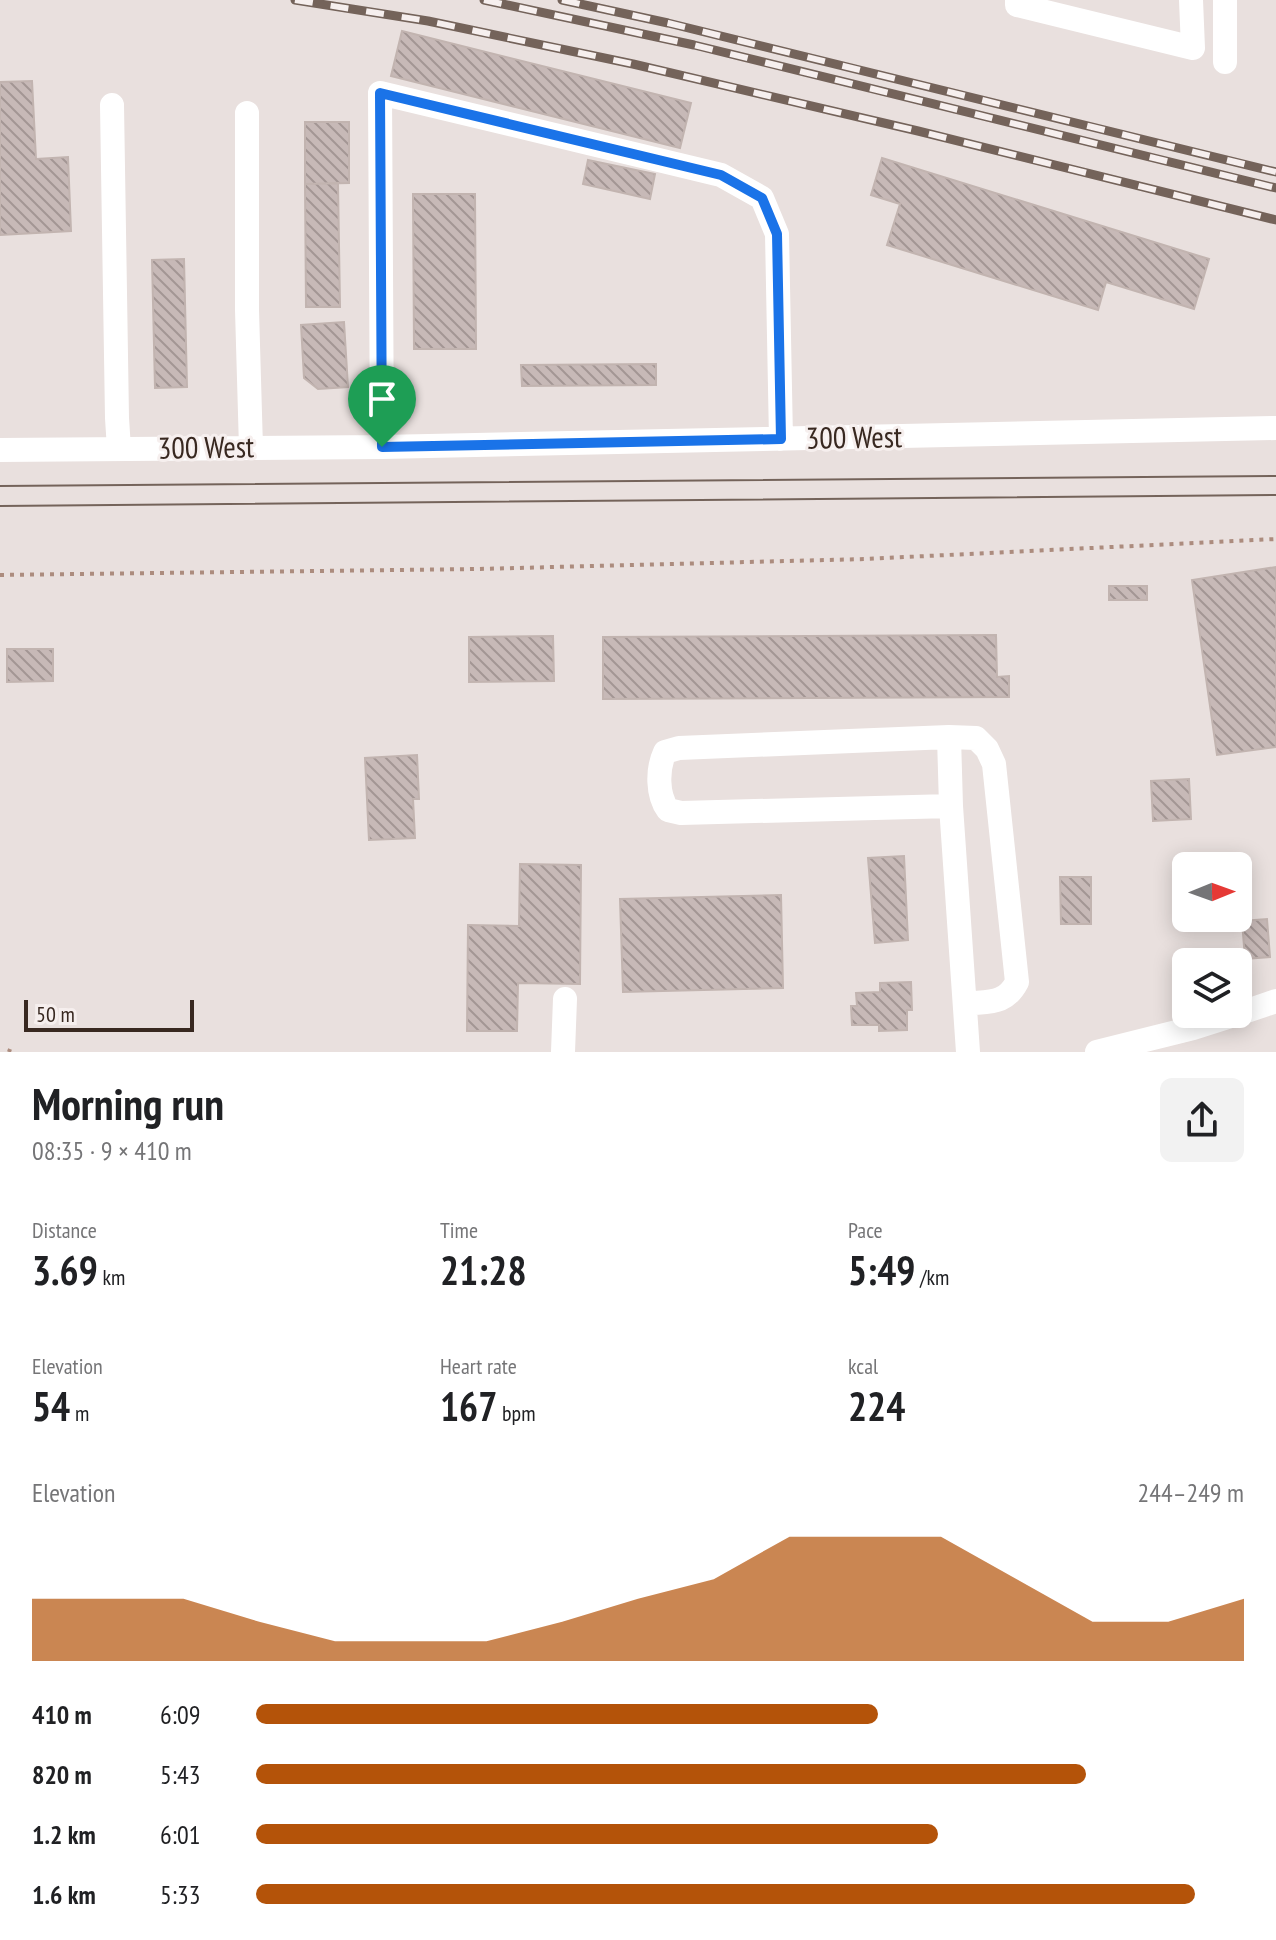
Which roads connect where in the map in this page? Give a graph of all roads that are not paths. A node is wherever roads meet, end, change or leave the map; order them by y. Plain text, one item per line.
1 (1017, 0) edge
2 (1191, 0) edge
3 (1225, 0) edge
4 (1225, 62) dead end
5 (112, 105) dead end
6 (247, 113) dead end
7 (1276, 428) edge
8 (781, 439) junction
9 (382, 447) junction
10 (251, 448) junction
11 (119, 449) junction
12 (0, 450) edge
13 (949, 737) junction
14 (951, 806) junction
15 (565, 999) dead end
16 (1276, 1001) edge
17 (965, 1004) junction
18 (1252, 1009) edge
19 (1193, 1028) edge
20 (563, 1052) edge
21 (968, 1052) edge
22 (1097, 1052) edge

1 - 2 street
3 - 4 street
5 - 11 street
6 - 10 street
7 - 8 street, 300 West
8 - 9 street, 300 West
8 - 9 street
9 - 10 street, 300 West
10 - 11 street, 300 West
11 - 12 street, 300 West
13 - 14 street
13 - 14 street
13 - 17 street
14 - 17 street
15 - 20 street
16 - 18 street
17 - 21 street
19 - 22 street

